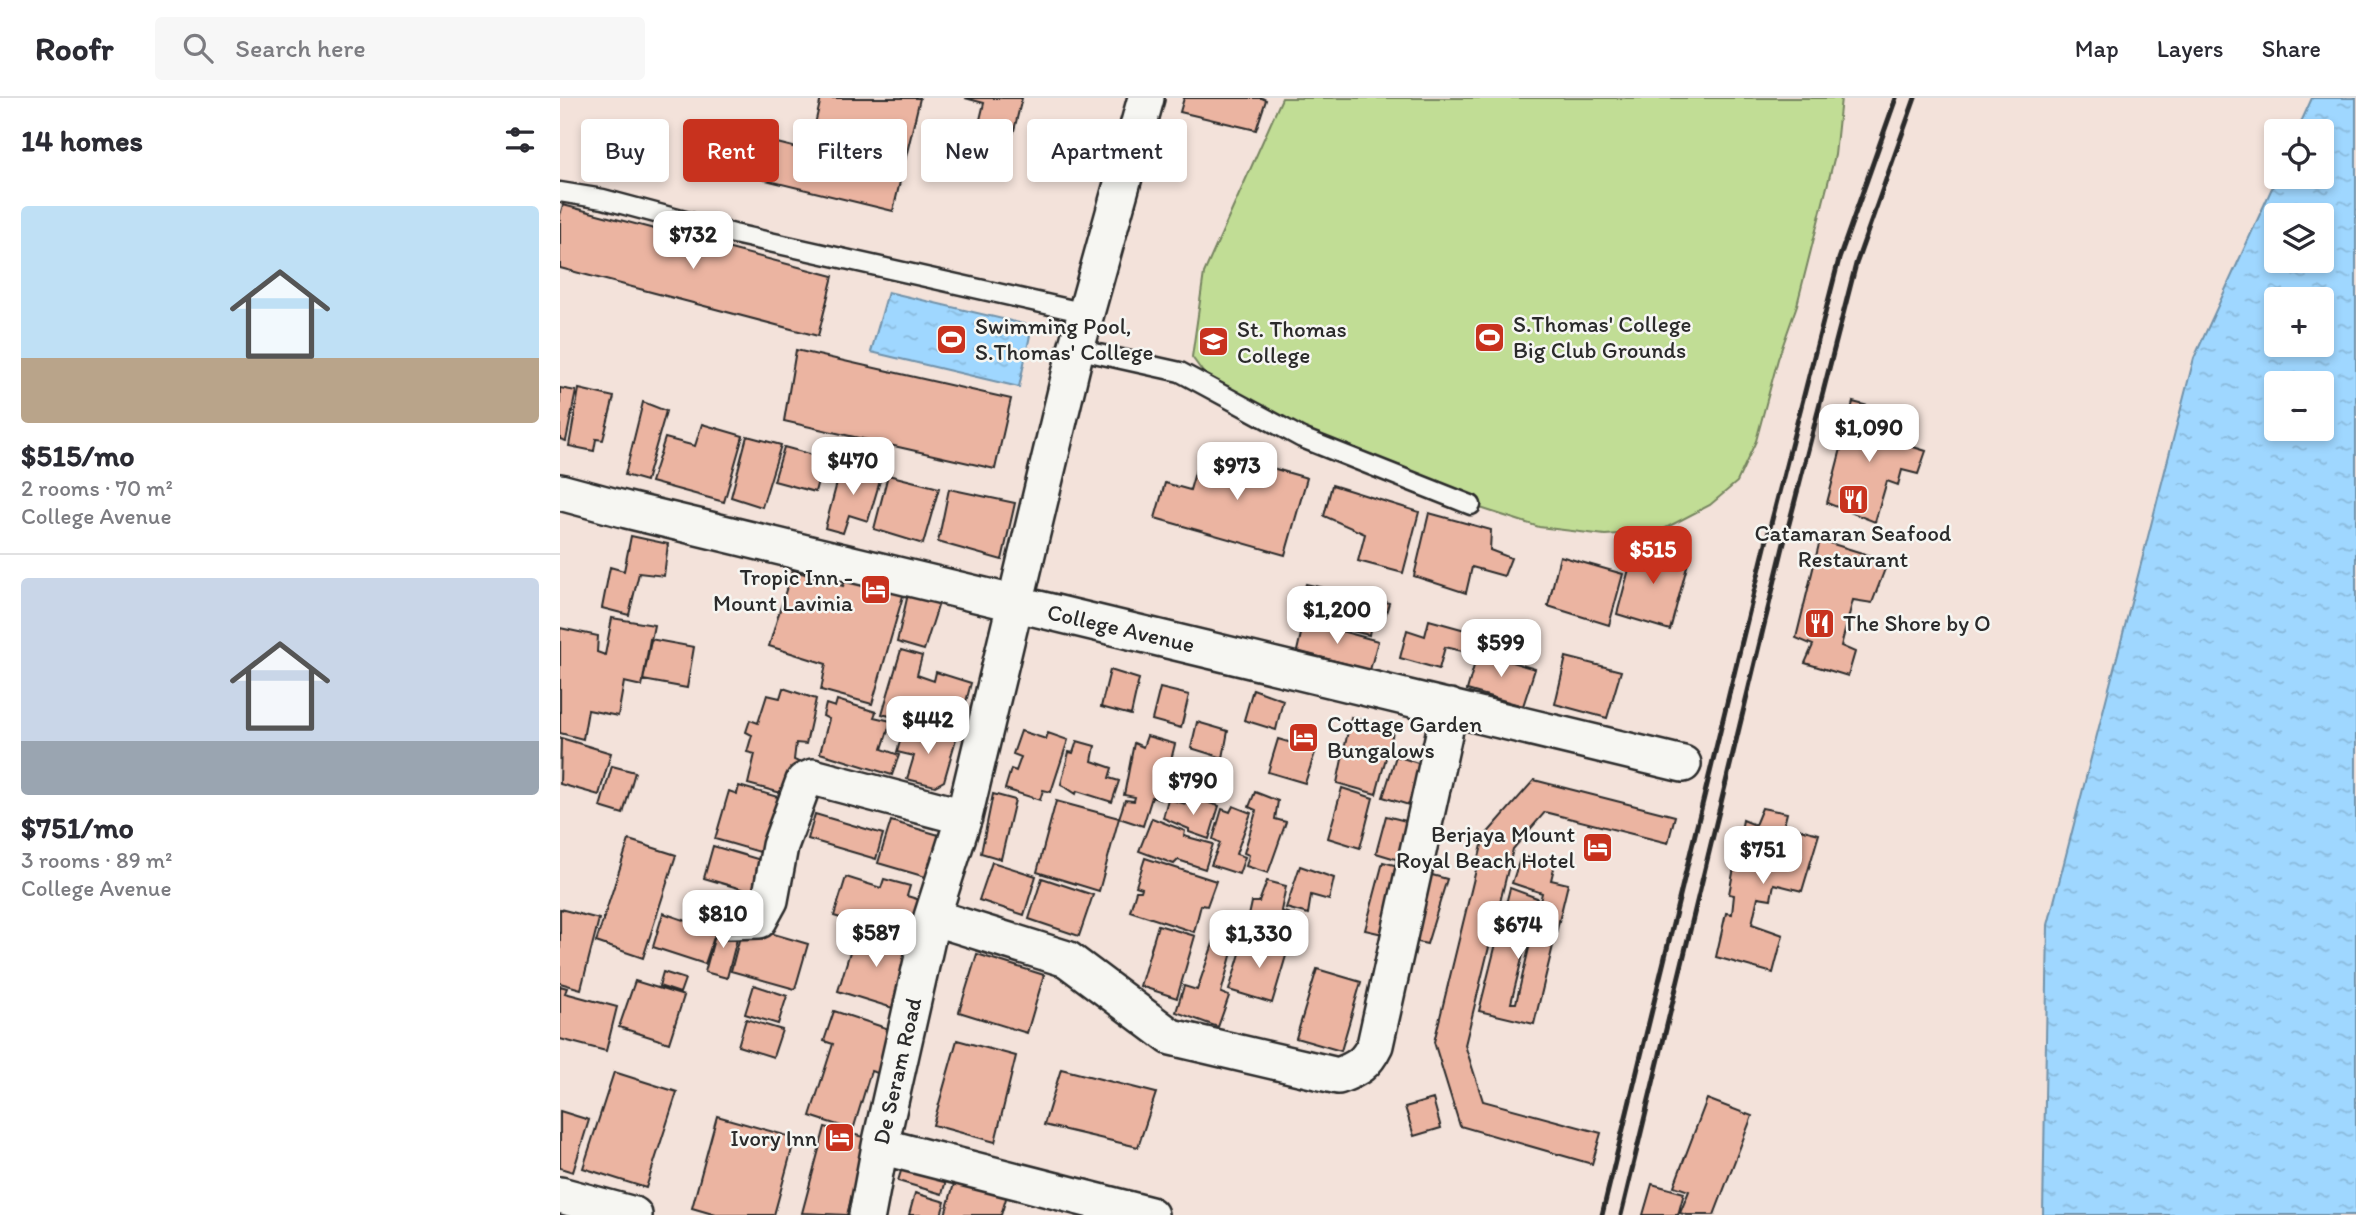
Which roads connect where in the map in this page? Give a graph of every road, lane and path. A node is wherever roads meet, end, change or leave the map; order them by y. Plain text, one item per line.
1 (1146, 98) edge
2 (560, 192) edge
3 (1086, 313) junction
4 (1076, 349) junction
5 (560, 492) edge
6 (1471, 505) dead end
7 (1015, 603) junction
8 (1450, 707) junction
9 (1683, 764) dead end
10 (964, 817) junction
11 (932, 917) junction
12 (729, 920) dead end
13 (880, 1146) junction
14 (560, 1195) edge
15 (634, 1215) edge
16 (867, 1215) edge
17 (1150, 1215) edge

1 - 3 street, De Seram Road
2 - 3 lane
3 - 4 street, De Seram Road
4 - 6 lane
4 - 7 street, De Seram Road
5 - 7 street, College Avenue
7 - 8 street, College Avenue
7 - 10 street, De Seram Road
8 - 9 street, College Avenue
8 - 11 street
10 - 11 street, De Seram Road
10 - 12 street
11 - 13 street, De Seram Road
13 - 16 street, De Seram Road
13 - 17 street
14 - 15 street

